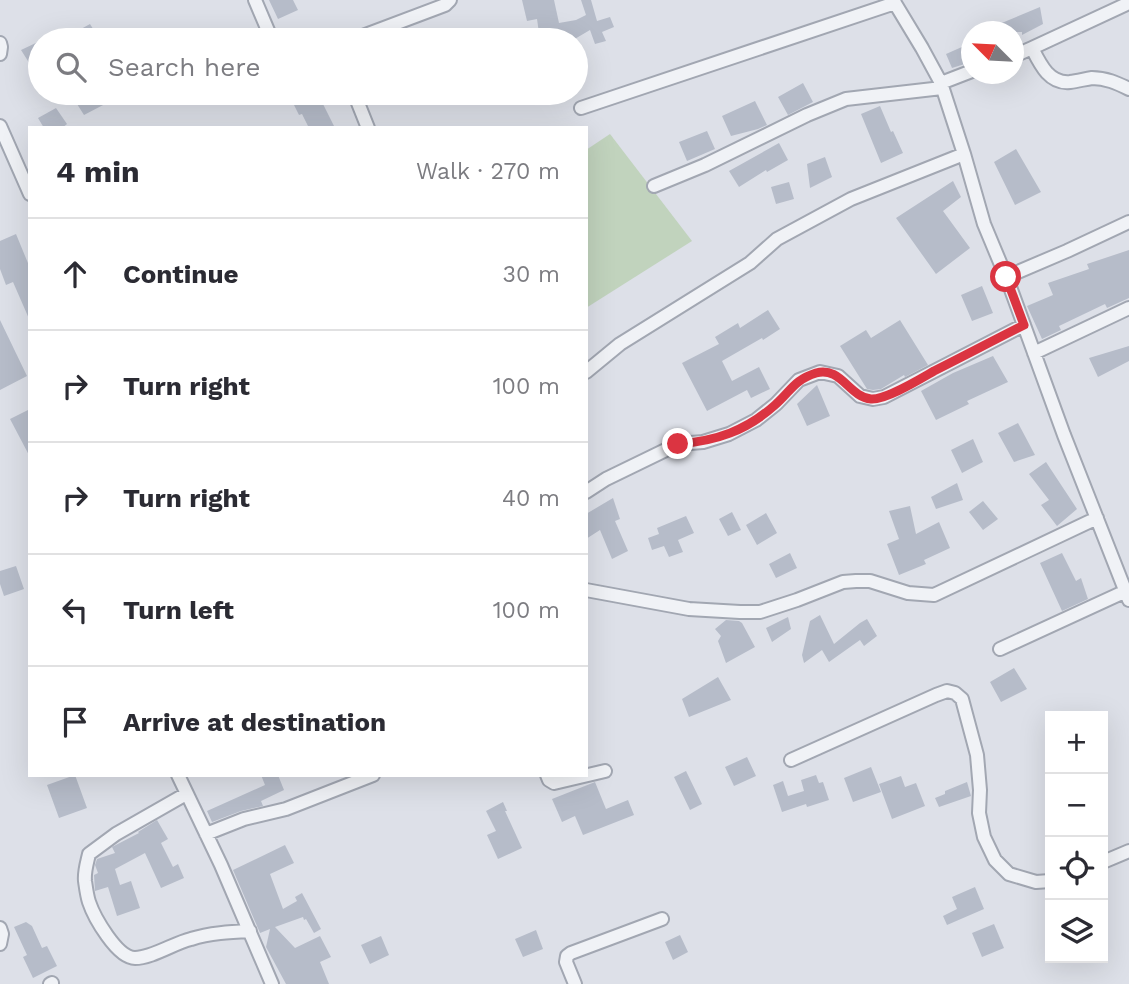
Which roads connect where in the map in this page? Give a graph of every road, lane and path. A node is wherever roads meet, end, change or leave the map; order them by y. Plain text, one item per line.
1 (255, 0) edge
2 (450, 0) edge
3 (894, 1) edge
4 (1129, 3) edge
5 (267, 28) edge
6 (384, 28) edge
7 (0, 43) edge
8 (1032, 48) junction
9 (1024, 51) edge
10 (0, 54) edge
11 (961, 76) edge
12 (941, 85) junction
13 (1129, 89) edge
14 (359, 105) edge
15 (582, 108) dead end
16 (0, 125) edge
17 (367, 126) edge
18 (964, 154) junction
19 (654, 186) dead end
20 (28, 189) edge
21 (1129, 222) edge
22 (1006, 277) junction
23 (1129, 308) edge
24 (1024, 325) junction
25 (1034, 353) junction
26 (588, 370) edge
27 (588, 491) edge
28 (1097, 518) junction
29 (588, 590) edge
30 (1127, 595) edge
31 (1000, 649) dead end
32 (791, 760) dead end
33 (605, 771) dead end
34 (588, 775) edge
35 (179, 777) edge
36 (368, 777) edge
37 (548, 777) edge
38 (580, 777) edge
39 (186, 794) junction
40 (206, 835) junction
41 (1129, 851) edge
42 (1108, 860) edge
43 (1045, 881) edge
44 (662, 919) dead end
45 (0, 928) edge
46 (250, 931) junction
47 (0, 944) edge
48 (272, 984) edge
49 (575, 984) edge

1 - 5 street
2 - 6 street
3 - 12 street
3 - 15 street
4 - 8 street
7 - 10 street
8 - 9 street
8 - 13 street
11 - 12 street
12 - 18 street
12 - 19 street
14 - 17 street
16 - 20 street
18 - 22 street
18 - 26 street
21 - 22 street
22 - 24 street
23 - 25 street
24 - 25 street
24 - 27 street
25 - 28 street
28 - 29 street
28 - 30 street
30 - 31 street
32 - 43 street
33 - 34 street
35 - 39 street
36 - 40 street
37 - 38 street
39 - 40 street
39 - 46 street
40 - 46 street
41 - 42 street
44 - 49 street
45 - 47 street
46 - 48 street

